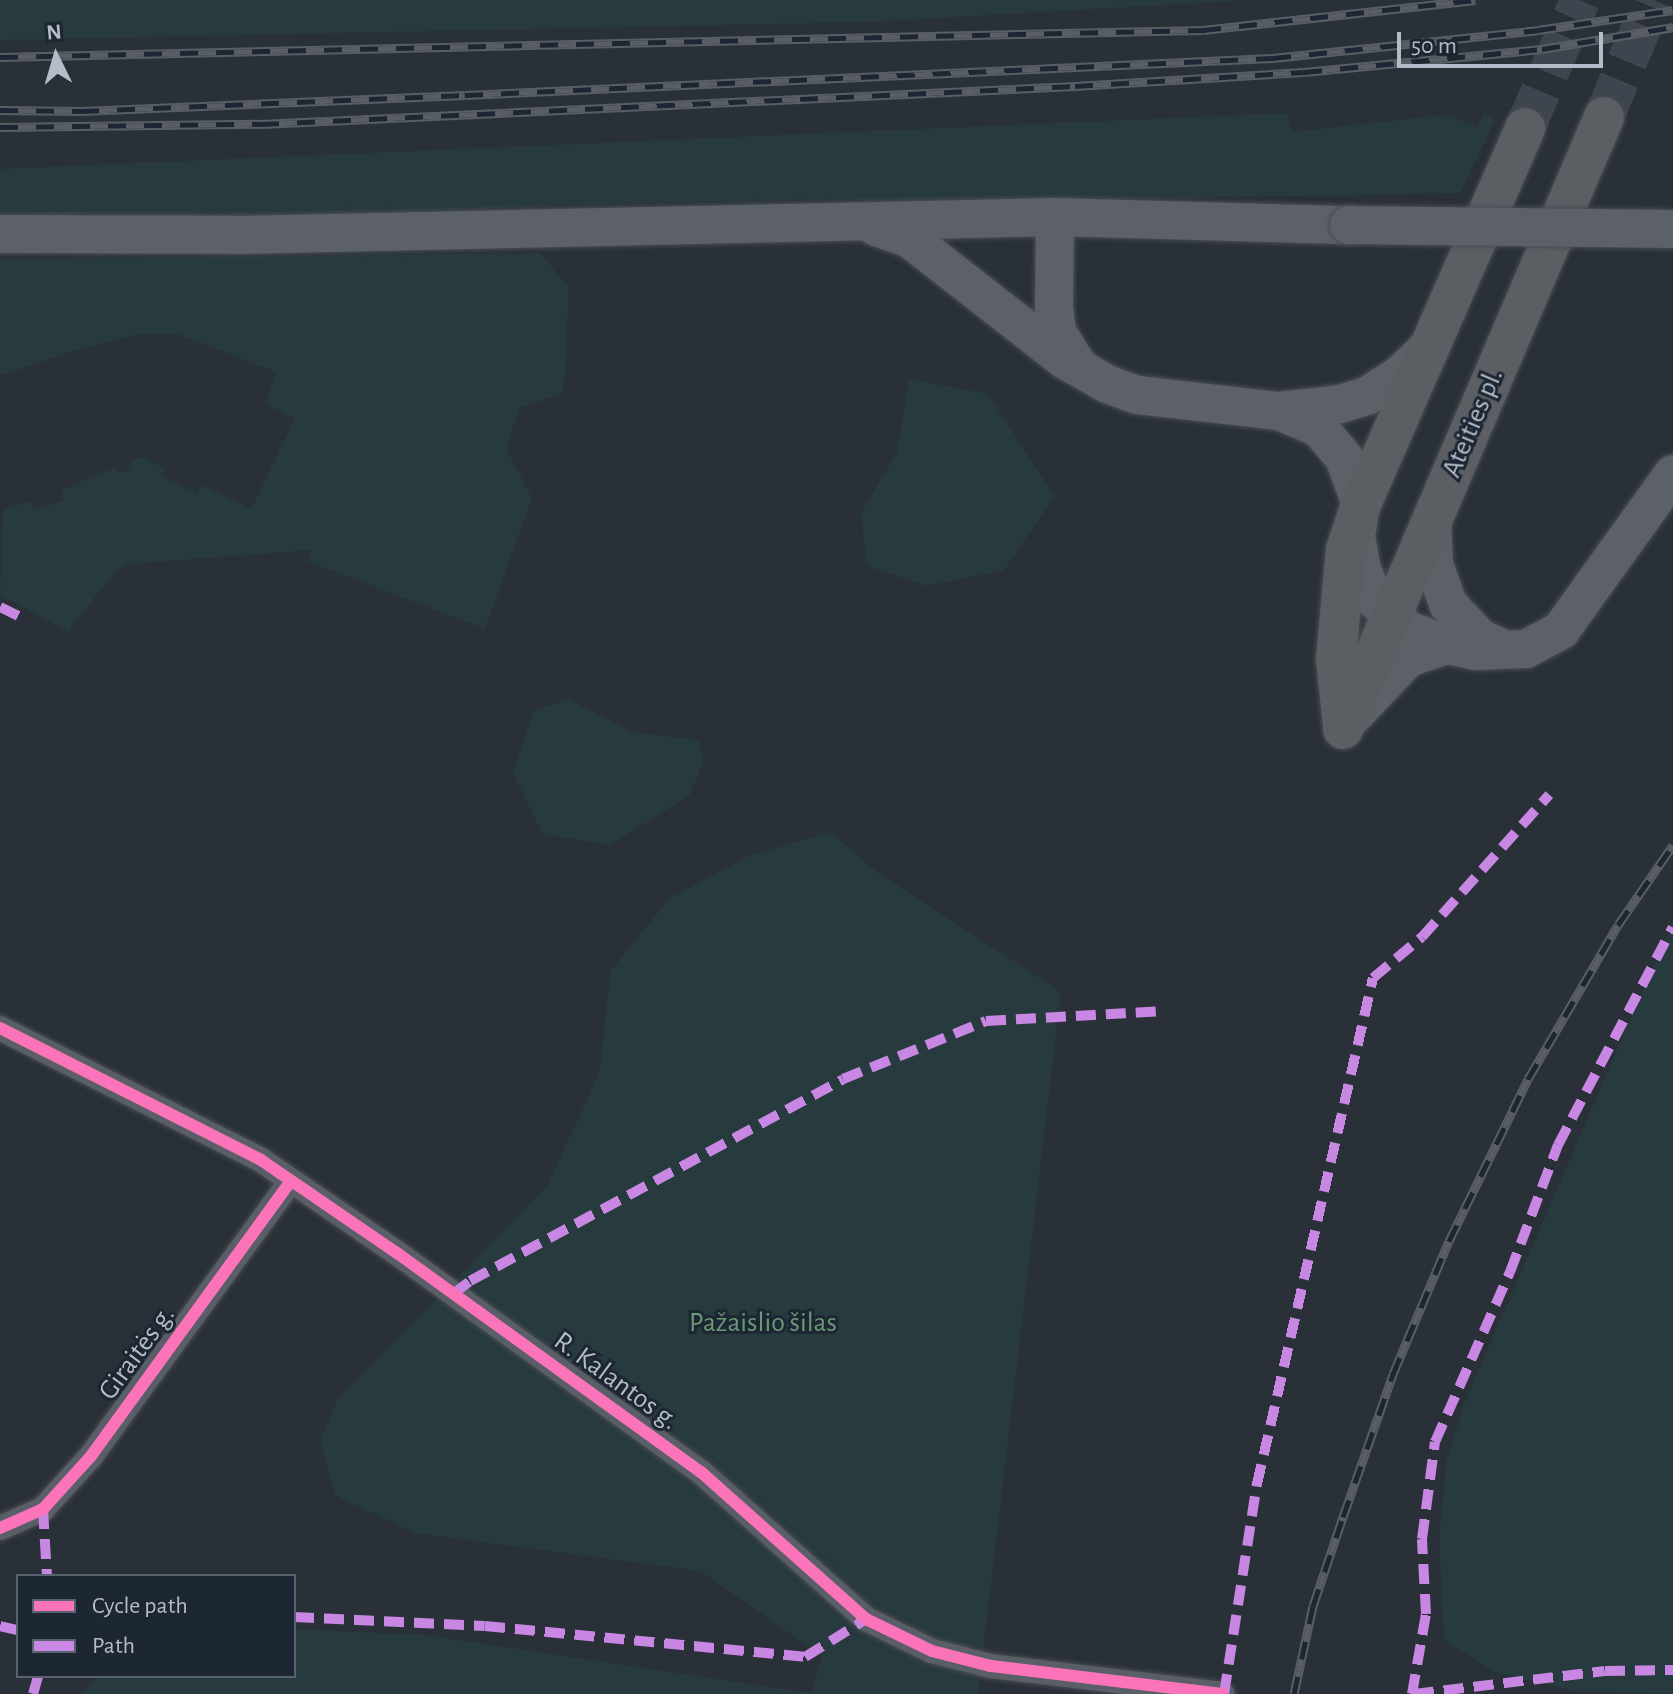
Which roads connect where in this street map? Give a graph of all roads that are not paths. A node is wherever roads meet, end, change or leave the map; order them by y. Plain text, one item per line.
1 (1604, 117) tunnel mouth
2 (1525, 128) tunnel mouth
3 (1055, 217) junction
4 (854, 223) junction
5 (1673, 229) edge
6 (0, 234) edge
7 (1434, 342) junction
8 (1084, 372) junction
9 (1279, 411) junction
10 (1673, 474) edge
11 (1361, 504) junction
12 (1432, 519) junction
13 (1391, 616) junction
14 (1447, 645) junction
15 (1506, 650) junction
16 (1343, 729) junction
17 (0, 1028) edge
18 (291, 1181) junction
19 (0, 1528) edge
20 (1222, 1694) edge

1 - 12 highway, Ateities pl.
2 - 7 highway
3 - 4 main road
3 - 5 main road, bridge
3 - 8 main road
4 - 6 main road
4 - 8 main road
7 - 9 main road
7 - 11 highway
8 - 9 main road
9 - 11 main road
10 - 15 main road
11 - 13 main road
11 - 16 highway
12 - 13 highway, Ateities pl.
12 - 15 main road
13 - 14 main road
13 - 16 highway, Ateities pl.
14 - 15 main road
14 - 16 main road
17 - 18 street, R. Kalantos g.
18 - 19 street, Giraitės g.
18 - 20 street, R. Kalantos g.

